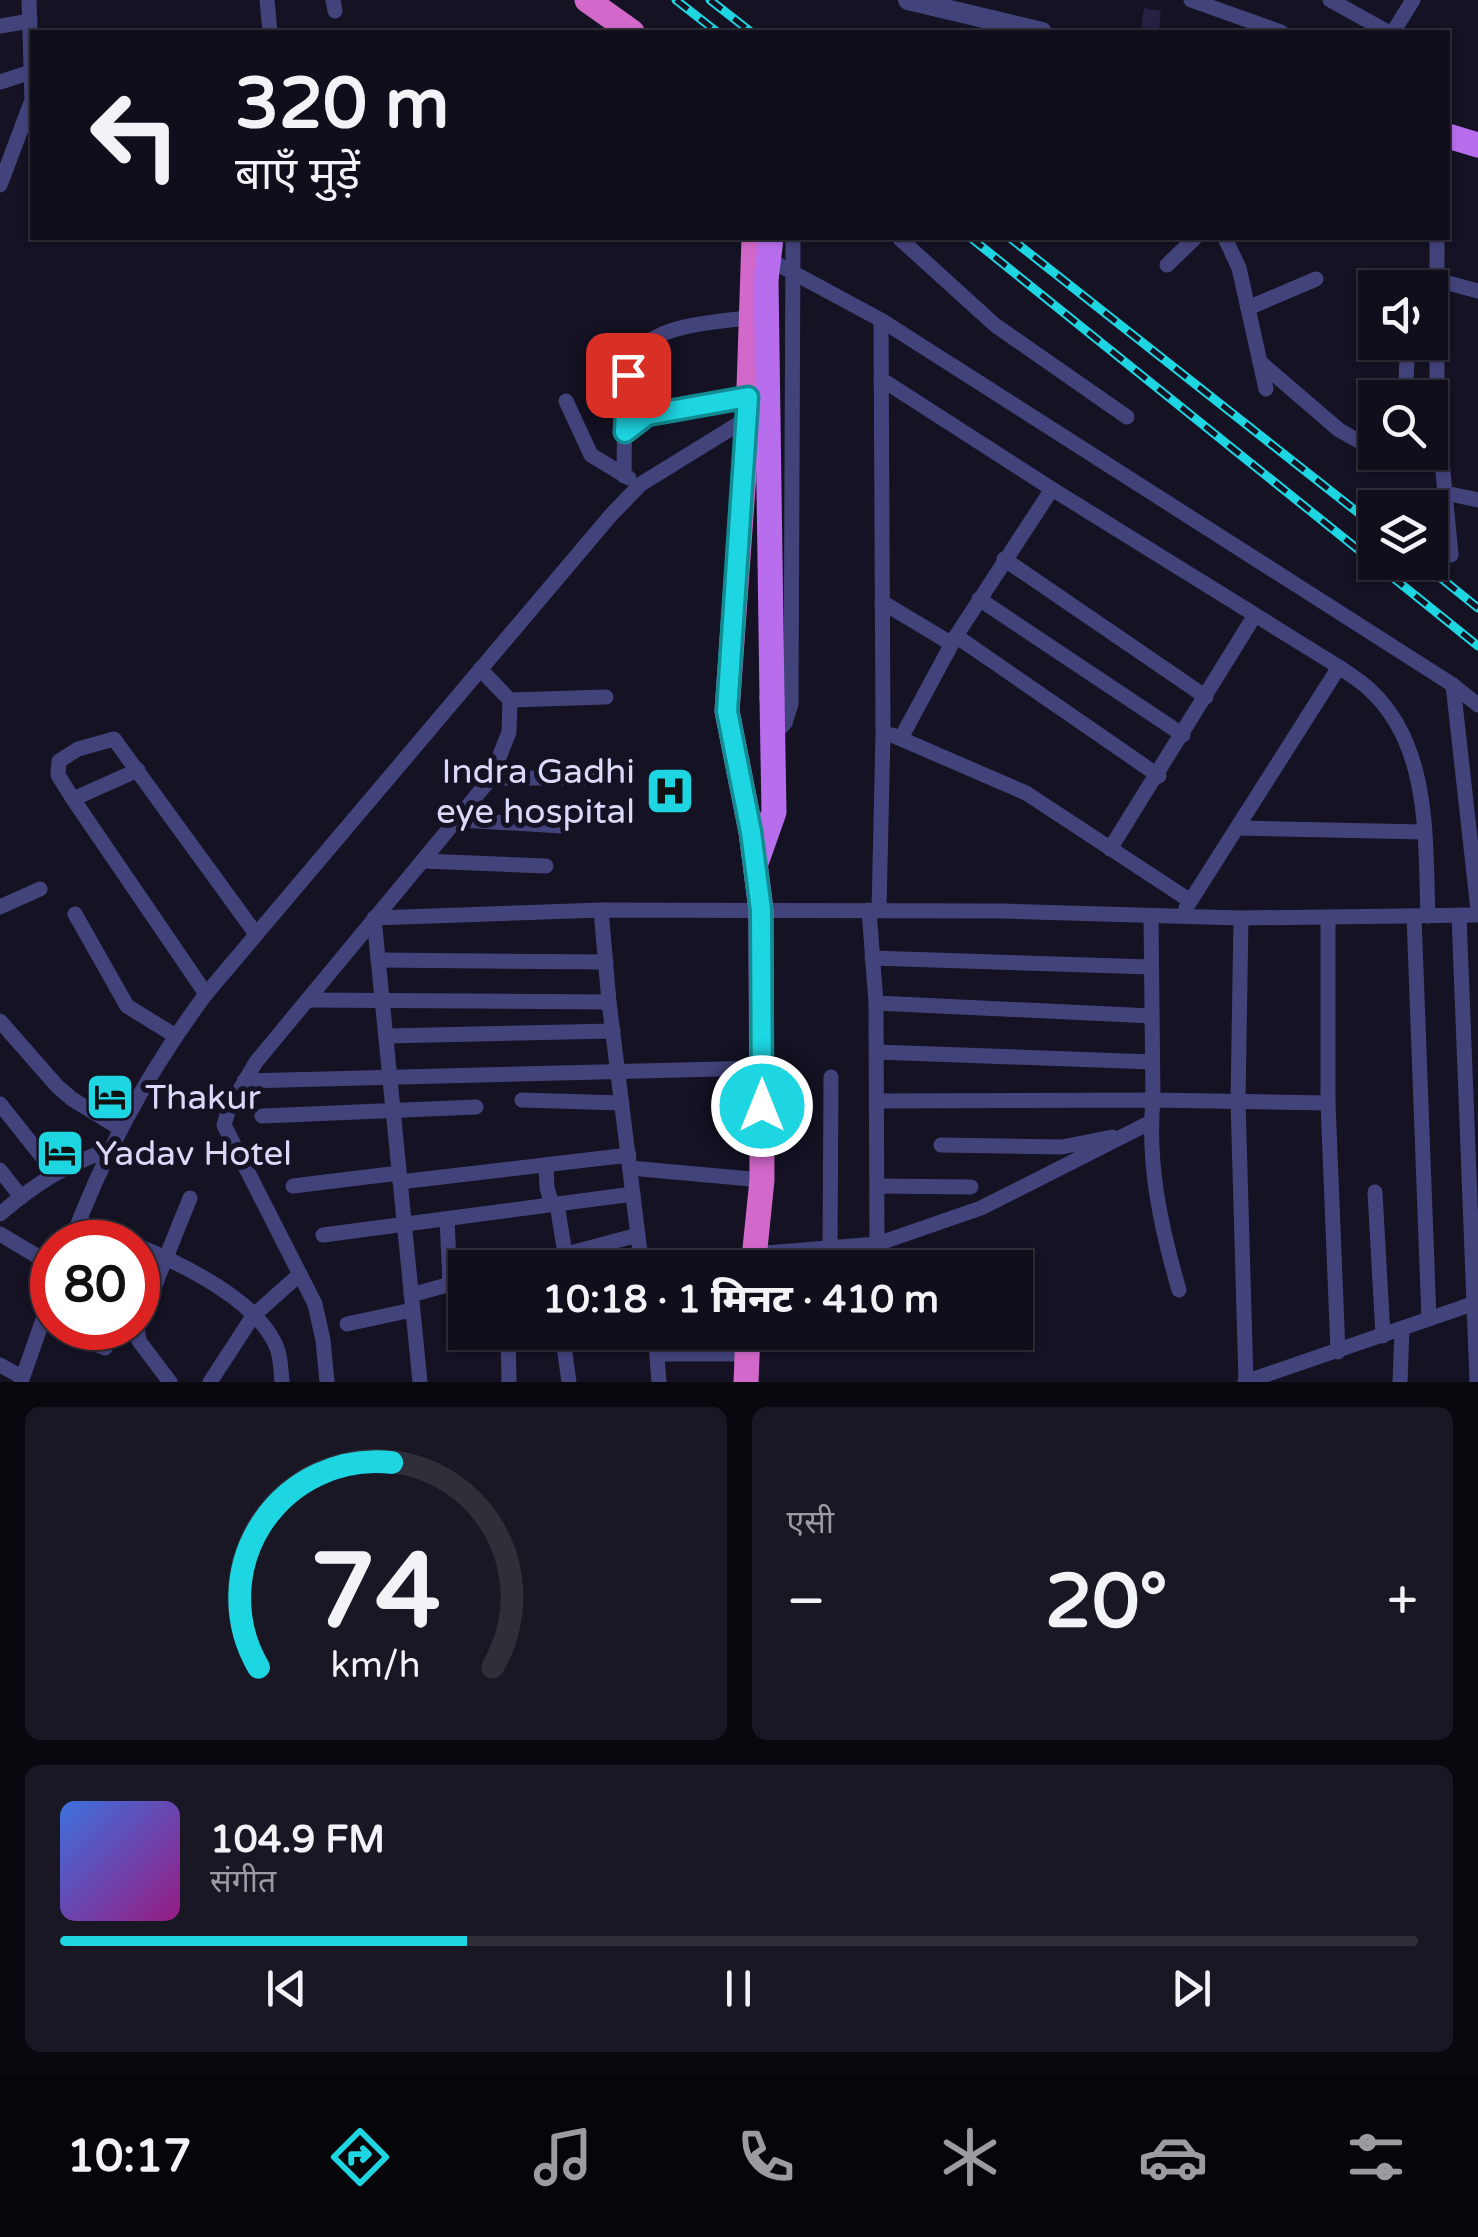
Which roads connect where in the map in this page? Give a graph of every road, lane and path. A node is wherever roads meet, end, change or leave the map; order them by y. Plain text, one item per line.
1 (29, 0) edge
2 (267, 0) edge
3 (587, 0) edge
4 (908, 0) edge
5 (1191, 0) edge
6 (1330, 0) edge
7 (1413, 0) edge
8 (30, 21) junction
9 (0, 26) edge
10 (30, 30) edge
11 (270, 30) edge
12 (629, 30) edge
13 (1034, 30) edge
14 (1275, 30) edge
15 (1386, 30) edge
16 (1391, 30) edge
17 (30, 72) edge
18 (0, 82) edge
19 (30, 105) edge
20 (1450, 137) edge
21 (1478, 146) edge
22 (0, 185) edge
23 (793, 240) edge
24 (900, 240) edge
25 (1193, 240) edge
26 (1226, 240) edge
27 (1437, 240) edge
28 (759, 242) edge
29 (1167, 265) dead end
30 (1437, 270) edge
31 (791, 272) junction
32 (1316, 279) dead end
33 (1448, 283) edge
34 (1478, 291) edge
35 (1248, 308) junction
36 (750, 318) junction
37 (881, 320) junction
38 (1260, 361) junction
39 (880, 379) junction
40 (1266, 390) dead end
41 (566, 401) dead end
42 (748, 407) junction
43 (1127, 417) dead end
44 (625, 432) junction
45 (1358, 441) edge
46 (624, 476) junction
47 (641, 484) junction
48 (1052, 488) junction
49 (1448, 494) edge
50 (1478, 500) edge
51 (1448, 524) edge
52 (1451, 555) dead end
53 (1004, 559) junction
54 (979, 599) junction
55 (882, 602) junction
56 (1255, 615) junction
57 (954, 640) junction
58 (1339, 667) junction
59 (480, 669) junction
60 (1453, 684) junction
61 (606, 697) dead end
62 (1206, 697) junction
63 (510, 700) junction
64 (1478, 704) edge
65 (883, 733) junction
66 (1183, 735) junction
67 (772, 737) junction
68 (901, 738) junction
69 (138, 770) junction
70 (1158, 776) junction
71 (490, 778) junction
72 (593, 778) dead end
73 (73, 799) junction
74 (459, 820) junction
75 (563, 826) dead end
76 (1238, 828) junction
77 (1424, 832) junction
78 (1110, 849) junction
79 (423, 861) junction
80 (756, 863) junction
81 (546, 866) dead end
82 (40, 889) dead end
83 (1188, 900) junction
84 (0, 906) edge
85 (601, 910) junction
86 (761, 910) junction
87 (874, 910) junction
88 (1478, 912) edge
89 (74, 914) dead end
90 (1459, 915) junction
91 (1151, 916) junction
92 (1183, 916) junction
93 (1421, 916) junction
94 (1328, 917) junction
95 (374, 918) junction
96 (1240, 918) junction
97 (256, 934) junction
98 (872, 958) junction
99 (378, 960) junction
100 (606, 962) junction
101 (1152, 967) junction
102 (206, 994) junction
103 (307, 1000) junction
104 (609, 1002) junction
105 (383, 1003) junction
106 (876, 1004) junction
107 (1152, 1016) junction
108 (0, 1021) edge
109 (613, 1031) junction
110 (174, 1035) junction
111 (386, 1036) junction
112 (877, 1052) junction
113 (1152, 1062) junction
114 (761, 1068) junction
115 (618, 1070) junction
116 (390, 1078) junction
117 (830, 1078) dead end
118 (244, 1080) junction
119 (522, 1100) dead end
120 (878, 1100) junction
121 (1152, 1100) junction
122 (1238, 1102) junction
123 (622, 1103) junction
124 (1328, 1103) junction
125 (0, 1104) edge
126 (476, 1107) dead end
127 (393, 1109) junction
128 (262, 1116) dead end
129 (1150, 1122) junction
130 (120, 1130) junction
131 (1126, 1135) junction
132 (941, 1145) dead end
133 (108, 1150) junction
134 (629, 1161) junction
135 (546, 1165) junction
136 (0, 1170) edge
137 (54, 1173) junction
138 (400, 1178) junction
139 (762, 1180) junction
140 (293, 1186) dead end
141 (877, 1186) junction
142 (971, 1187) dead end
143 (1375, 1192) dead end
144 (633, 1194) junction
145 (21, 1196) junction
146 (190, 1198) dead end
147 (556, 1204) junction
148 (0, 1214) edge
149 (447, 1218) junction
150 (80, 1220) edge
151 (404, 1224) junction
152 (0, 1234) edge
153 (323, 1235) dead end
154 (638, 1235) junction
155 (877, 1244) junction
156 (452, 1250) edge
157 (557, 1250) edge
158 (589, 1250) edge
159 (640, 1250) edge
160 (754, 1250) edge
161 (830, 1250) joint
162 (30, 1252) edge
163 (160, 1255) edge
164 (166, 1258) junction
165 (160, 1270) edge
166 (300, 1274) junction
167 (448, 1286) edge
168 (1179, 1290) dead end
169 (412, 1302) junction
170 (1476, 1302) edge
171 (253, 1316) junction
172 (1429, 1319) junction
173 (347, 1324) dead end
174 (1402, 1329) junction
175 (1382, 1336) junction
176 (37, 1350) edge
177 (145, 1350) edge
178 (508, 1350) edge
179 (564, 1350) edge
180 (657, 1350) edge
181 (690, 1350) edge
182 (747, 1350) edge
183 (1338, 1352) junction
184 (658, 1354) junction
185 (0, 1365) edge
186 (22, 1379) edge
187 (170, 1382) edge
188 (210, 1382) edge
189 (282, 1382) edge
190 (327, 1382) edge
191 (420, 1382) edge
192 (509, 1382) edge
193 (568, 1382) edge
194 (659, 1382) edge
195 (746, 1382) edge
196 (1245, 1382) edge
197 (1400, 1382) edge
198 (1476, 1382) edge

1 - 8 street
2 - 11 street
3 - 12 highway
4 - 13 street
5 - 14 street
6 - 15 street
7 - 16 street
8 - 9 street
8 - 10 street
17 - 18 street
19 - 22 street
20 - 21 main road
23 - 31 street
24 - 43 street
25 - 29 street
26 - 35 street
27 - 30 street
28 - 31 street
28 - 36 highway
28 - 67 main road, bridge
31 - 37 street
31 - 67 street
32 - 35 street
33 - 34 street
35 - 38 street
36 - 42 highway
36 - 44 street
37 - 39 street
37 - 60 street
38 - 40 street
38 - 45 street
39 - 48 street
39 - 55 street
41 - 46 street
42 - 44 street
42 - 47 street
42 - 80 highway
44 - 46 street
46 - 47 street
47 - 59 street
48 - 53 street
48 - 56 street
49 - 50 street
51 - 52 street
53 - 54 street
53 - 62 street
54 - 57 street
54 - 66 street
55 - 57 street
55 - 65 street
56 - 58 street
56 - 62 street
57 - 68 street
57 - 70 street
58 - 76 street
58 - 77 street
59 - 63 street
59 - 97 street
60 - 64 street
60 - 88 street
61 - 63 street
62 - 66 street
63 - 71 street
65 - 68 street
65 - 87 street
66 - 70 street
67 - 80 main road
68 - 78 street
69 - 73 street
69 - 73 street
69 - 97 street
70 - 78 street
71 - 72 street
71 - 74 street
73 - 102 street
74 - 75 street
74 - 79 street
76 - 77 street
76 - 83 street
77 - 93 street
78 - 83 street
79 - 81 street
79 - 95 street
80 - 86 highway
82 - 84 street
83 - 92 street
85 - 86 street
85 - 95 street
85 - 100 street
86 - 87 street
86 - 114 highway
87 - 91 street
87 - 98 street
88 - 90 street
89 - 110 street
90 - 93 street
90 - 170 street
91 - 92 street
91 - 101 street
92 - 96 street
93 - 94 street
93 - 172 street
94 - 96 street
94 - 124 street
95 - 99 street
95 - 103 street
96 - 122 street
97 - 102 street
98 - 101 street
98 - 106 street
99 - 100 street
99 - 105 street
100 - 104 street
101 - 107 street
102 - 110 street
103 - 105 street
103 - 118 street
104 - 105 street
104 - 109 street
105 - 111 street
106 - 107 street
106 - 112 street
107 - 113 street
108 - 130 street
109 - 111 street
109 - 115 street
110 - 130 street
111 - 116 street
112 - 113 street
112 - 120 street
113 - 121 street
114 - 115 street
114 - 139 highway
115 - 116 street
115 - 123 street
116 - 118 street
116 - 127 street
117 - 161 street
118 - 166 street
119 - 123 street
120 - 121 street
120 - 141 street
121 - 122 street
121 - 129 street
122 - 124 street
122 - 196 street
123 - 134 street
124 - 183 street
125 - 137 street
126 - 127 street
127 - 128 street
127 - 138 street
129 - 131 street
129 - 168 street
130 - 133 street
131 - 132 street
131 - 155 street
133 - 137 street
133 - 150 street
134 - 135 street
134 - 139 street
134 - 144 street
135 - 138 street
135 - 147 street
136 - 145 street
137 - 145 street
138 - 140 street
138 - 151 street
139 - 160 highway
141 - 142 street
141 - 155 street
143 - 175 street
144 - 147 street
144 - 154 street
145 - 148 street
146 - 164 street
147 - 149 street
147 - 157 street
149 - 151 street
149 - 156 street
151 - 153 street
151 - 169 street
152 - 162 street
154 - 158 street
154 - 159 street
155 - 161 street
163 - 164 street
164 - 165 street
164 - 171 street
166 - 171 street
166 - 190 street
167 - 169 street
169 - 173 street
169 - 191 street
170 - 172 street
170 - 198 street
171 - 188 street
171 - 189 street
172 - 174 street
174 - 175 street
174 - 197 street
175 - 183 street
176 - 186 street
177 - 187 street
178 - 192 street
179 - 193 street
180 - 184 street
181 - 184 street
182 - 195 highway
183 - 196 street
184 - 194 street
185 - 186 street

